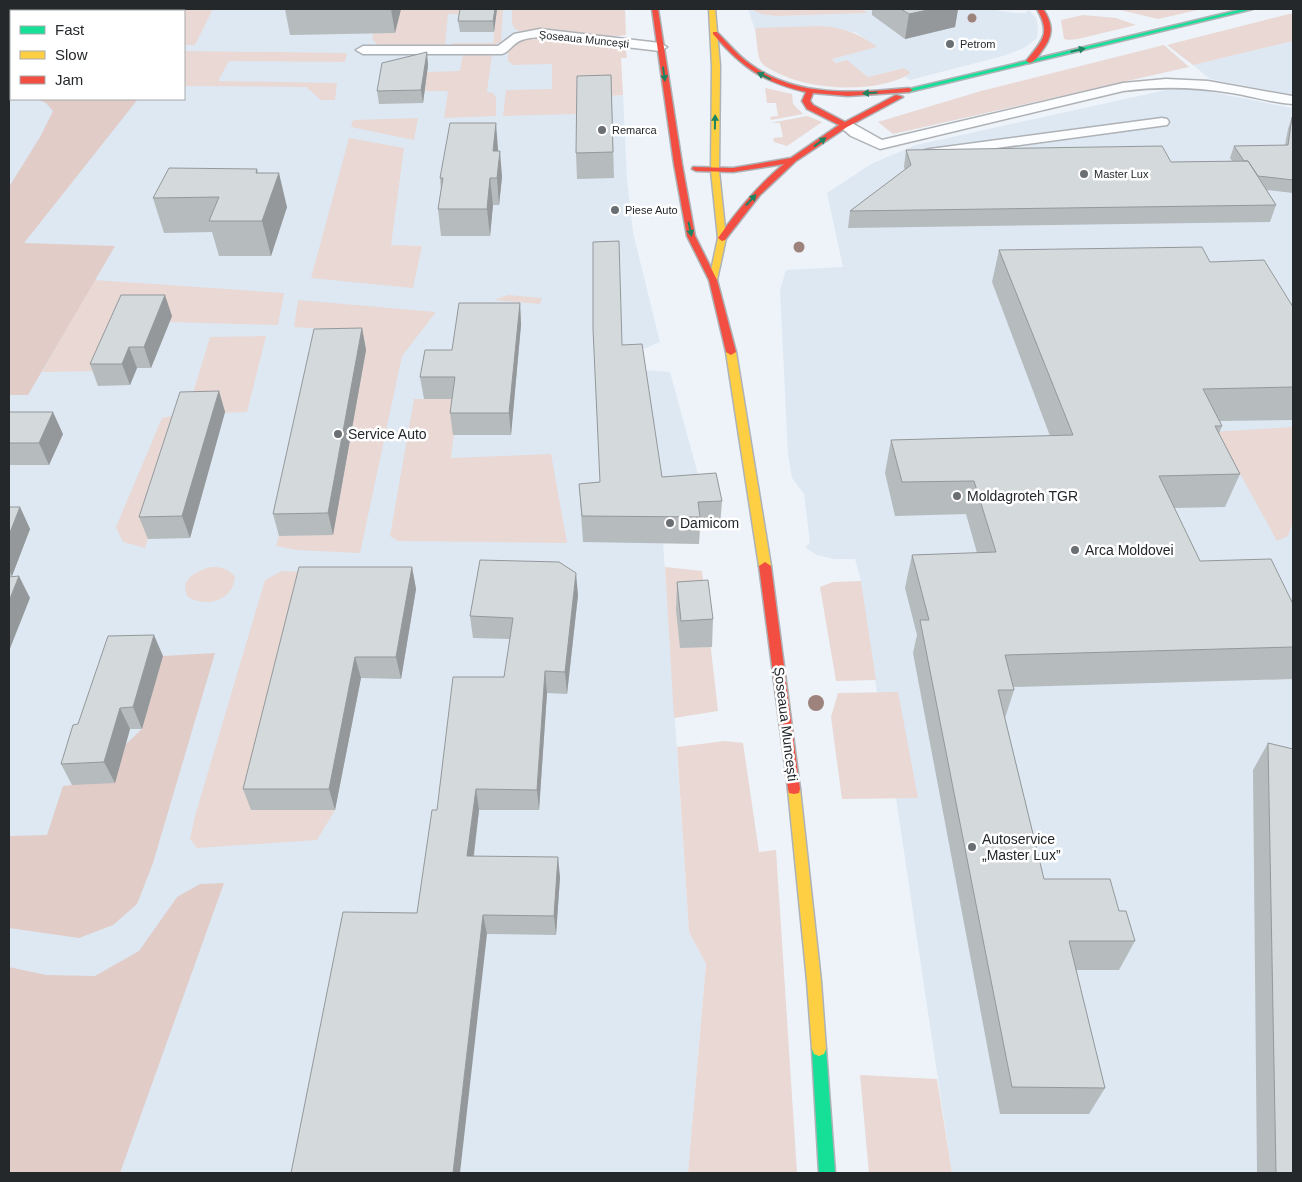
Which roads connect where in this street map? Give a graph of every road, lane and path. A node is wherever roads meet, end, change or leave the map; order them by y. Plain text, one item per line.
1 (655, 9) edge
2 (712, 9) edge
3 (1040, 9) edge
4 (1250, 9) edge
5 (714, 33) junction
6 (660, 47) junction
7 (363, 50) dead end
8 (1030, 61) junction
9 (918, 89) junction
10 (810, 91) junction
11 (1292, 100) dead end
12 (1162, 122) dead end
13 (845, 125) junction
14 (880, 145) junction
15 (796, 160) junction
16 (678, 164) junction
17 (715, 171) junction
18 (722, 238) junction
19 (713, 280) junction
20 (827, 1173) edge

1 - 6 main road, Șoseaua Muncești
2 - 5 main road, Șoseaua Muncești
3 - 8 main road
8 -> 4 main road
10 -> 5 main road
17 -> 5 main road, Șoseaua Muncești
6 - 7 lane, Șoseaua Muncești
6 -> 16 main road, Șoseaua Muncești
8 - 9 main road
9 -> 10 main road
9 - 13 main road
10 - 13 main road
11 - 14 lane
12 - 14 lane
13 - 14 lane
15 -> 13 main road
15 - 17 main road
18 -> 15 main road
16 - 17 main road
16 -> 19 main road, Șoseaua Muncești
17 - 18 main road, Șoseaua Muncești
18 - 19 main road, Șoseaua Muncești
19 - 20 main road, Șoseaua Muncești

